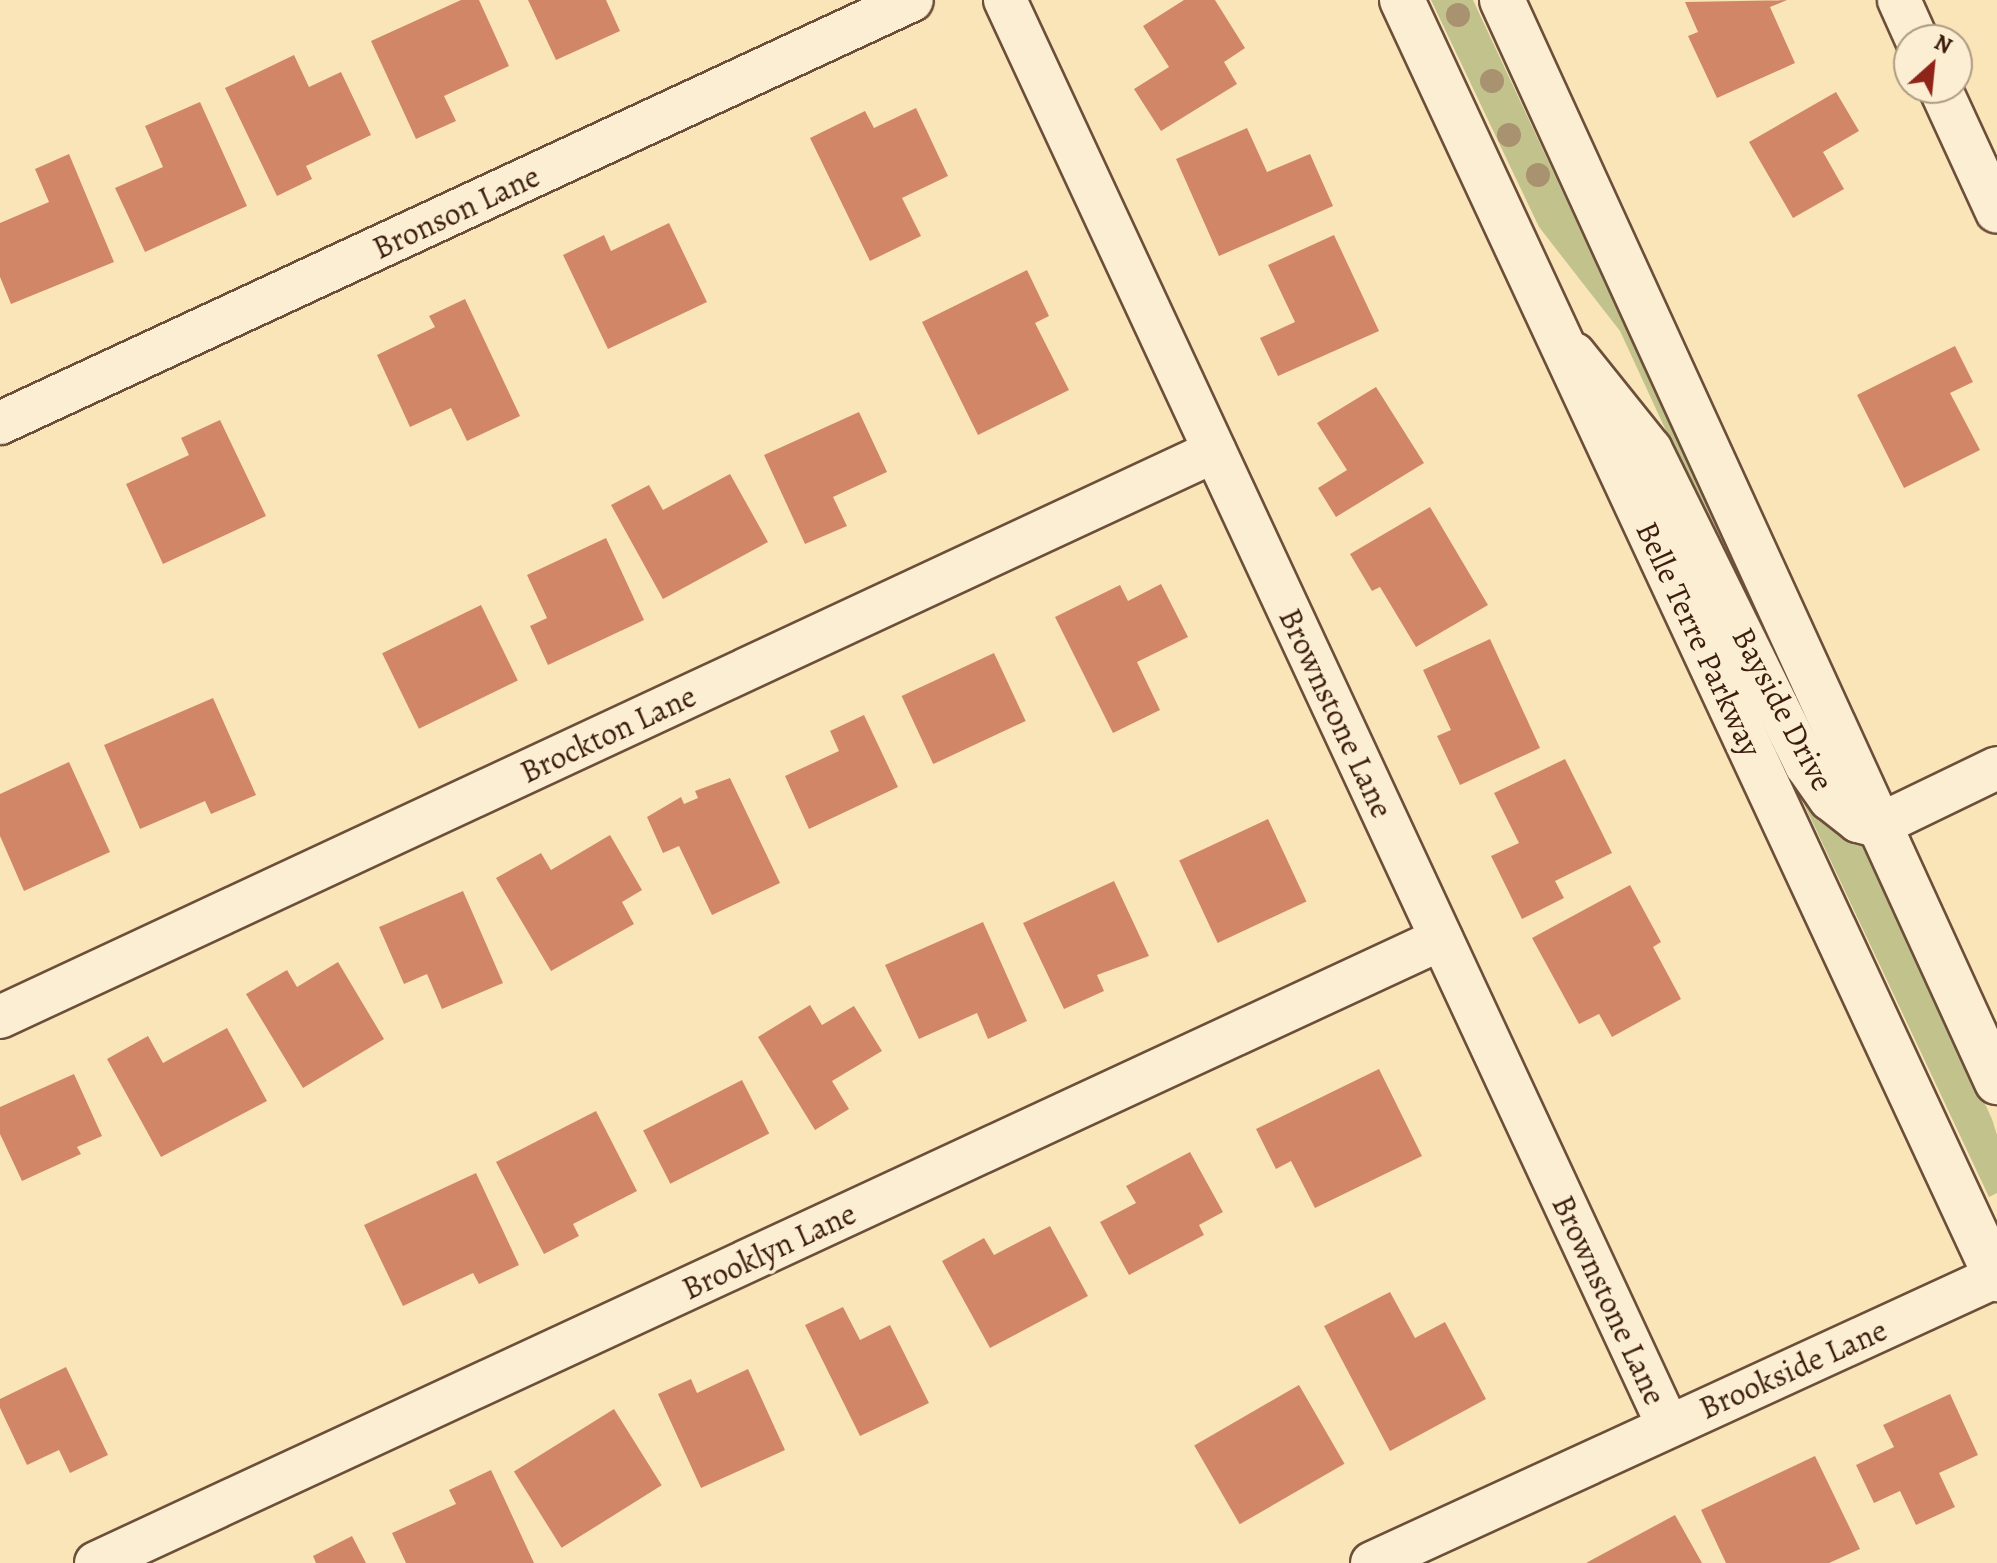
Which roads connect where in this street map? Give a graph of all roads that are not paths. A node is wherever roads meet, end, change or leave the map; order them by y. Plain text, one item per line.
1 (912, 0) edge
2 (1005, 0) edge
3 (1402, 0) edge
4 (1502, 0) edge
5 (1899, 0) edge
6 (1910, 24) edge
7 (1947, 104) edge
8 (1997, 212) edge
9 (1560, 339) junction
10 (0, 423) edge
11 (1215, 451) junction
12 (1997, 768) edge
13 (1877, 826) junction
14 (1441, 939) junction
15 (0, 1017) edge
16 (1997, 1082) edge
17 (1997, 1277) edge
18 (1668, 1426) junction
19 (96, 1563) edge
20 (1372, 1563) edge

1 - 10 street, Bronson Lane
2 - 11 street, Brownstone Lane
3 - 9 main road, Belle Terre Parkway
4 - 13 main road
5 - 6 street
7 - 8 street
9 - 13 street, Bayside Drive
9 - 17 main road, Belle Terre Parkway
11 - 14 street, Brownstone Lane
11 - 15 street, Brockton Lane
12 - 13 street
13 - 16 main road
14 - 18 street, Brownstone Lane
14 - 19 street, Brooklyn Lane
17 - 18 street, Brookside Lane
18 - 20 street, Brookside Lane

